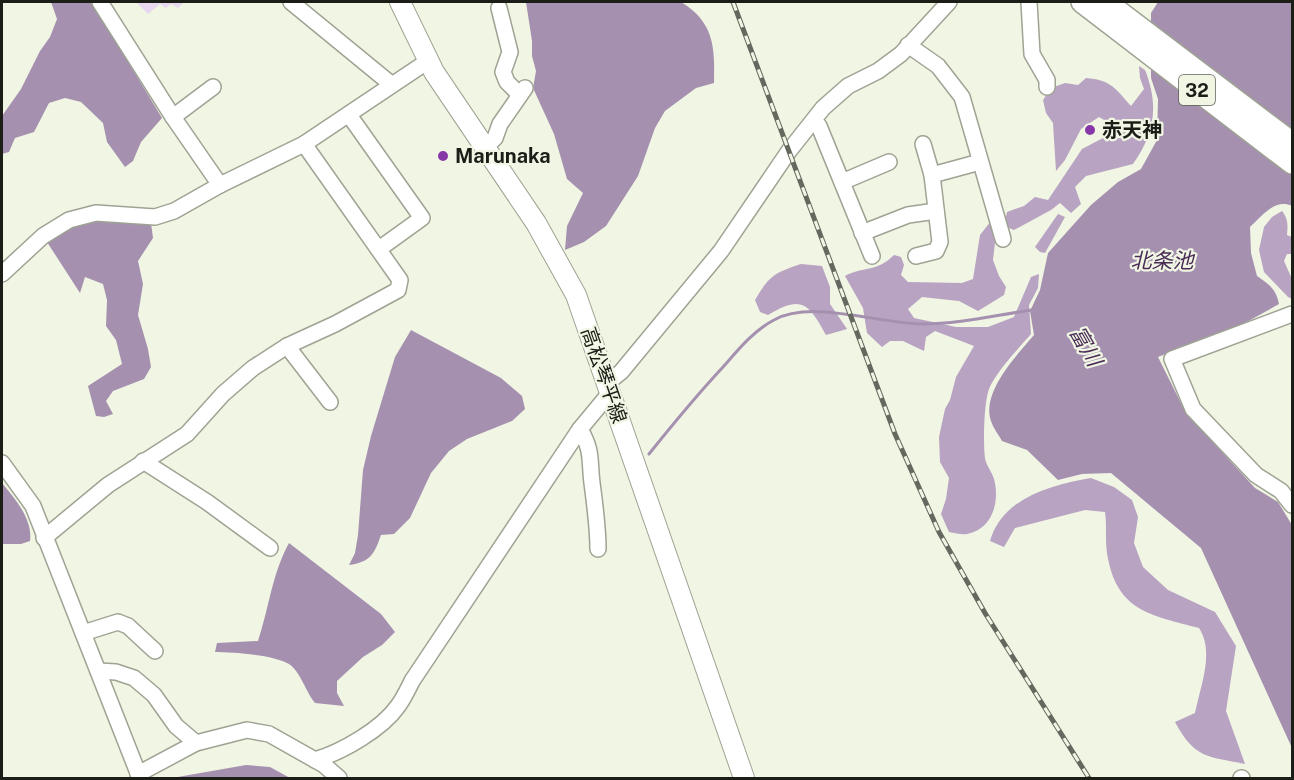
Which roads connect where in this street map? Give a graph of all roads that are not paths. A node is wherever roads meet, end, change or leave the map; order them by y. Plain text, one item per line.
1 (291, 2) edge
2 (400, 2) edge
3 (949, 2) edge
4 (1029, 2) edge
5 (1082, 2) edge
6 (504, 5) edge
7 (105, 6) edge
8 (1106, 8) edge
9 (486, 18) dead end
10 (908, 45) junction
11 (428, 61) junction
12 (391, 84) junction
13 (213, 87) dead end
14 (1047, 87) dead end
15 (349, 115) junction
16 (173, 117) junction
17 (819, 126) dead end
18 (1293, 143) edge
19 (304, 144) junction
20 (923, 144) dead end
21 (486, 147) junction
22 (889, 162) dead end
23 (980, 162) junction
24 (1293, 163) edge
25 (932, 175) junction
26 (842, 182) junction
27 (220, 185) junction
28 (936, 212) junction
29 (862, 233) junction
30 (1003, 239) dead end
31 (379, 249) junction
32 (872, 256) dead end
33 (916, 256) dead end
34 (2, 274) edge
35 (1293, 314) edge
36 (287, 346) junction
37 (608, 389) junction
38 (330, 402) dead end
39 (580, 429) junction
40 (143, 461) junction
41 (2, 463) edge
42 (1293, 505) edge
43 (44, 538) junction
44 (270, 548) dead end
45 (598, 549) dead end
46 (83, 633) junction
47 (155, 651) dead end
48 (98, 671) junction
49 (196, 743) junction
50 (315, 760) junction
51 (139, 776) edge
52 (339, 778) edge
53 (744, 778) edge

1 - 12 street
2 - 11 main road, 高松琴平線
3 - 10 street
4 - 14 street
5 - 8 highway, 32
6 - 9 street
6 - 21 street
7 - 16 street
8 - 18 highway, 32
8 - 24 highway, 32
10 - 23 street
10 - 37 street
11 - 12 street
11 - 21 main road, 高松琴平線
12 - 15 street
13 - 16 street
15 - 19 street
15 - 31 street
16 - 27 street
17 - 26 street
19 - 27 street
19 - 31 street
20 - 25 street
21 - 37 main road, 高松琴平線
22 - 26 street
23 - 25 street
23 - 30 street
25 - 28 street
26 - 29 street
27 - 34 street
28 - 29 street
28 - 33 street
29 - 32 street
31 - 36 street
35 - 42 street
36 - 38 street
36 - 40 street
37 - 39 street
37 - 53 main road, 高松琴平線
39 - 45 street
39 - 50 street
40 - 43 street
40 - 44 street
41 - 43 street
43 - 46 street
46 - 47 street
46 - 48 street
48 - 49 street
48 - 51 street
49 - 50 street
49 - 51 street
50 - 52 street

